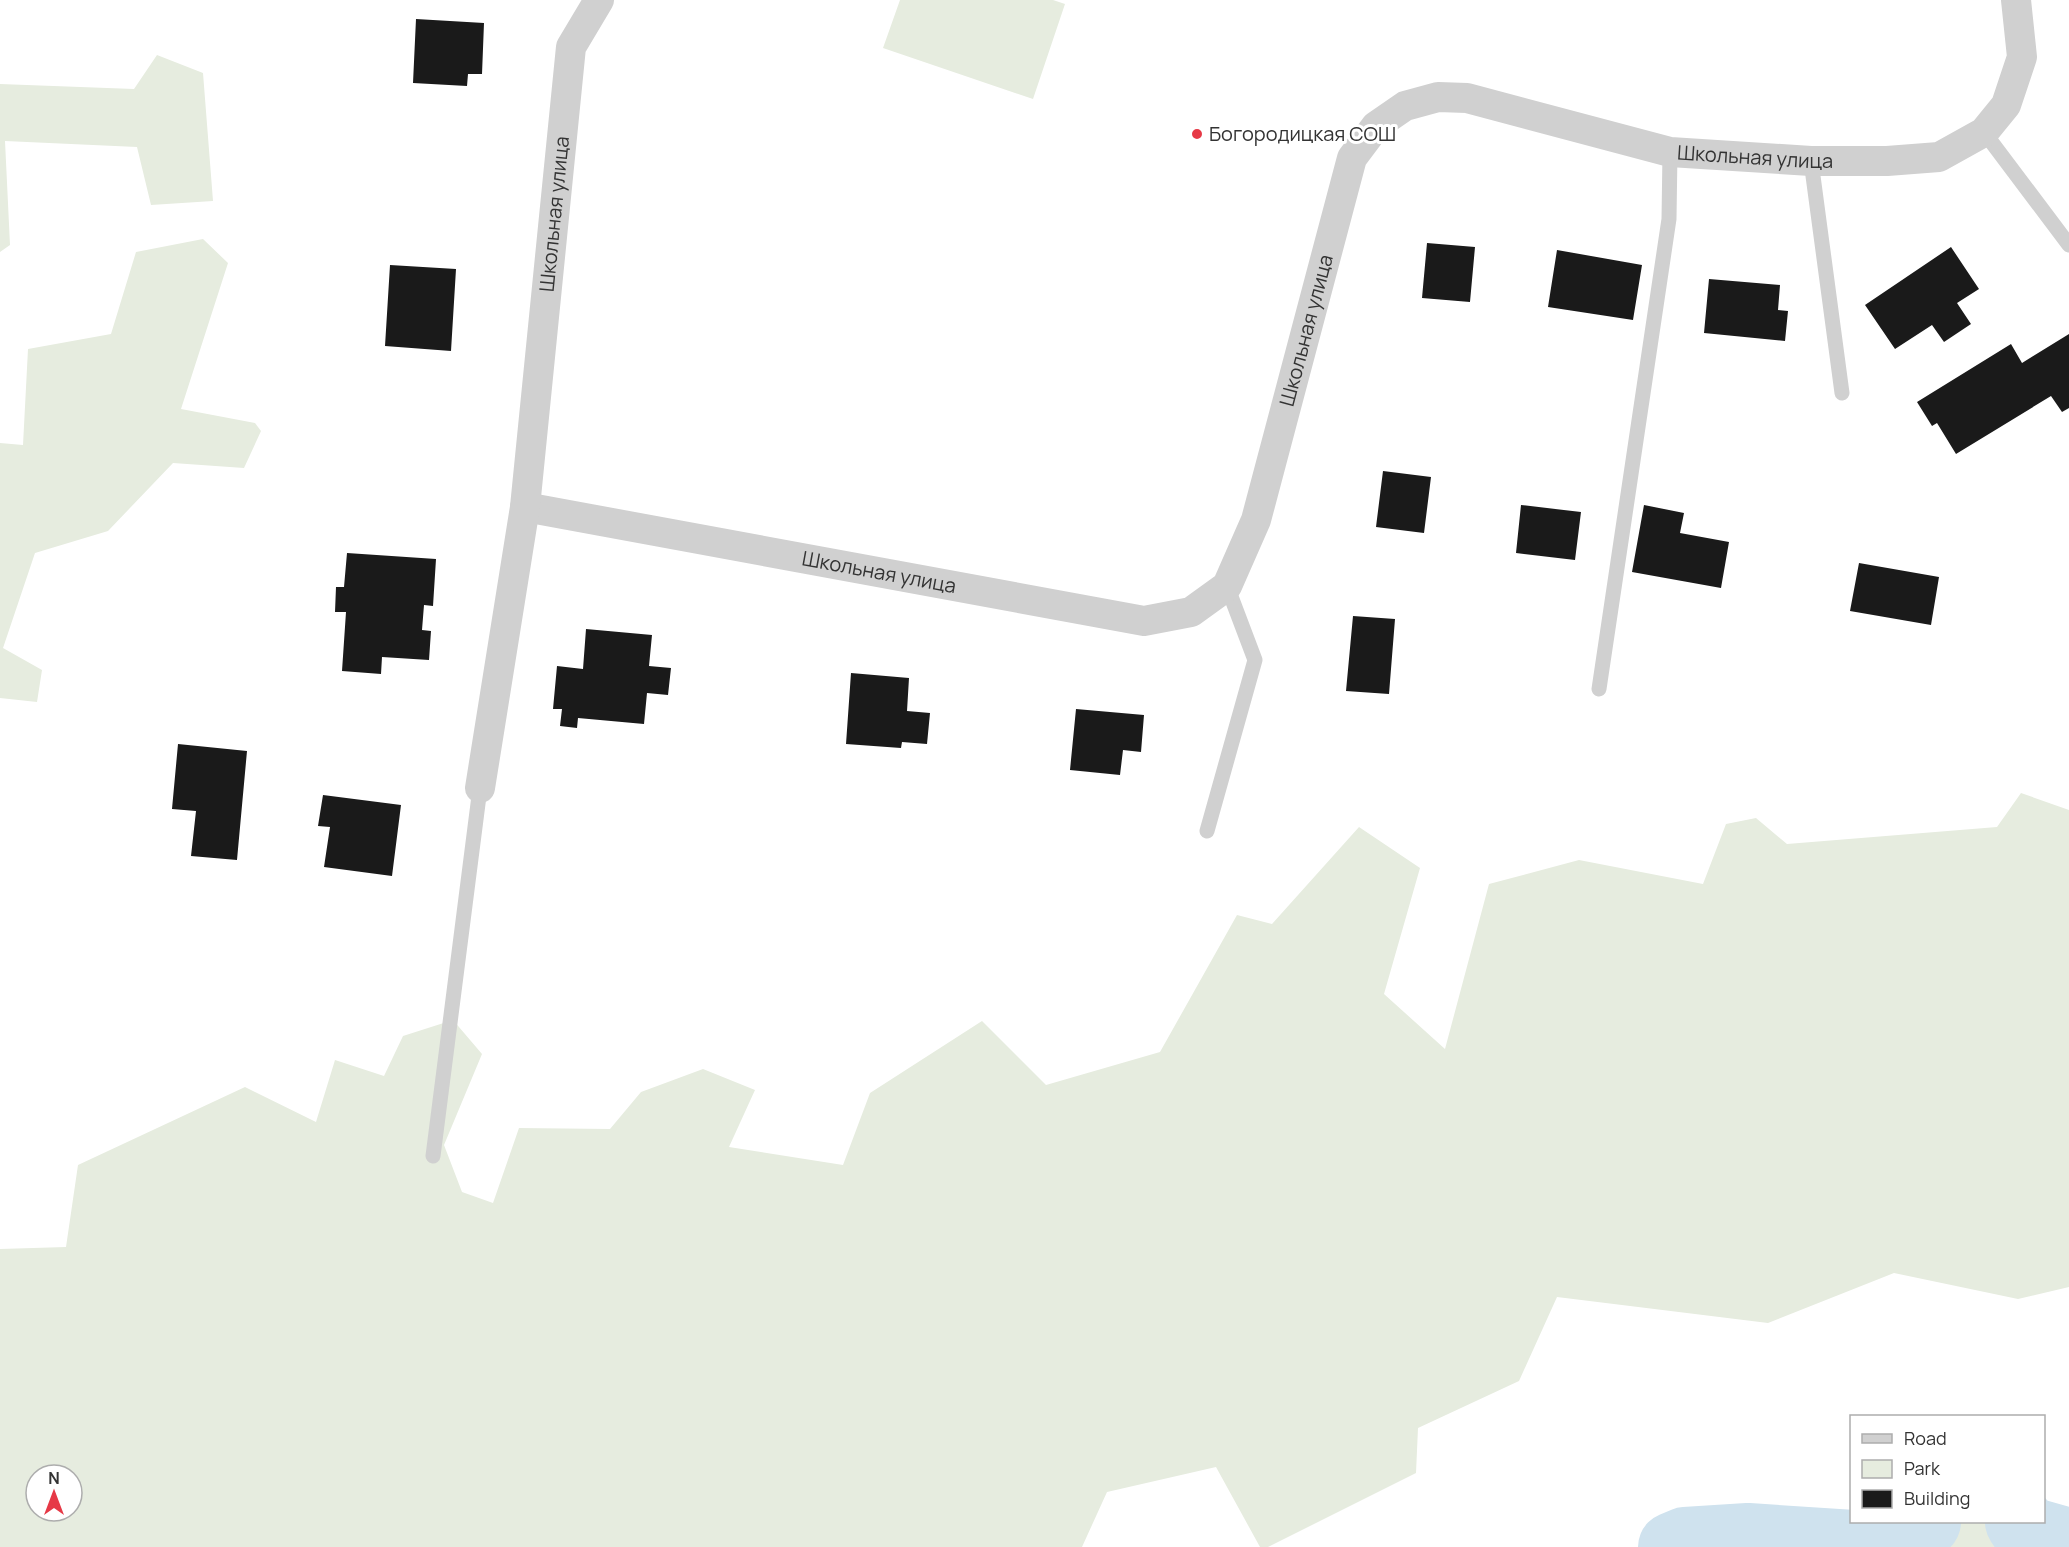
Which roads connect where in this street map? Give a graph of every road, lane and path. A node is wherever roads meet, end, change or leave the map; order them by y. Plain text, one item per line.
1 (599, 0) edge
2 (2016, 0) edge
3 (1984, 132) junction
4 (1671, 152) junction
5 (1811, 161) junction
6 (2069, 245) edge
7 (1842, 393) dead end
8 (525, 507) junction
9 (1227, 586) junction
10 (1599, 689) dead end
11 (480, 788) joint
12 (1207, 831) dead end
13 (434, 1156) dead end

1 - 8 street, Школьная улица
2 - 3 street, Школьная улица
3 - 5 street, Школьная улица
3 - 6 lane
4 - 5 street, Школьная улица
4 - 9 street, Школьная улица
4 - 10 lane
5 - 7 lane
8 - 9 street, Школьная улица
8 - 11 street, Школьная улица
9 - 12 lane
11 - 13 lane

